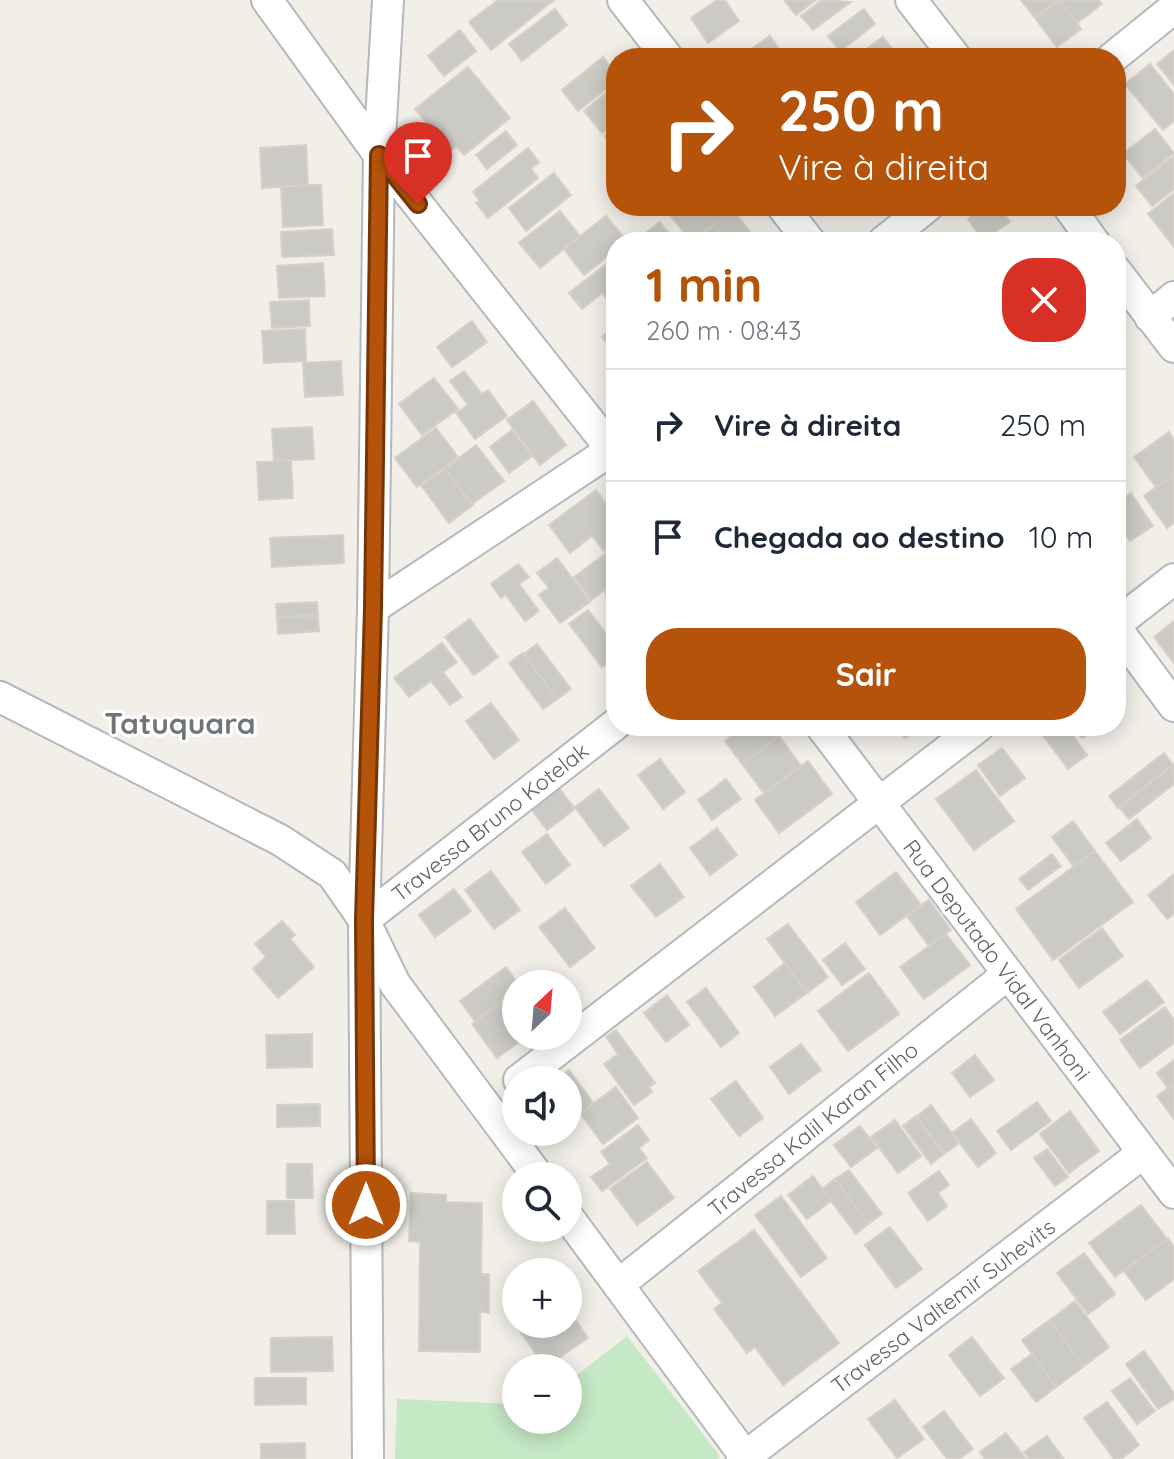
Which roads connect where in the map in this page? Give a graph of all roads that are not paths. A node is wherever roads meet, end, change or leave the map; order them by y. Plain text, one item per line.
1 (267, 0) edge
2 (388, 0) edge
3 (623, 0) edge
4 (911, 0) edge
5 (1174, 8) edge
6 (660, 48) edge
7 (948, 48) edge
8 (1124, 48) edge
9 (379, 155) junction
10 (790, 216) edge
11 (916, 216) edge
12 (802, 232) edge
13 (896, 232) edge
14 (1126, 285) edge
15 (1174, 297) edge
16 (1150, 317) junction
17 (1174, 347) edge
18 (606, 440) edge
19 (606, 457) edge
20 (1174, 579) edge
21 (373, 608) junction
22 (1126, 618) edge
23 (1126, 640) edge
24 (0, 697) edge
25 (1174, 706) edge
26 (606, 732) edge
27 (829, 736) edge
28 (966, 736) edge
29 (878, 801) junction
30 (364, 920) junction
31 (1008, 974) junction
32 (537, 1066) edge
33 (502, 1094) edge
34 (486, 1106) junction
35 (1143, 1153) junction
36 (528, 1162) edge
37 (1174, 1193) edge
38 (582, 1236) edge
39 (618, 1285) junction
40 (745, 1458) edge
41 (368, 1459) edge

1 - 9 street
2 - 9 street
3 - 6 street
4 - 7 street
5 - 8 street
9 - 18 street
9 - 21 street
10 - 12 street
11 - 13 street
14 - 16 street
15 - 16 street
16 - 17 street
19 - 21 street
20 - 22 street
21 - 30 street
23 - 25 street
24 - 30 street
26 - 30 street, Travessa Bruno Kotelak
27 - 29 street, Rua Deputado Vidal Vanhoni
28 - 29 street
29 - 31 street, Rua Deputado Vidal Vanhoni
29 - 32 street
30 - 34 street
30 - 41 street
31 - 35 street, Rua Deputado Vidal Vanhoni
31 - 39 street, Travessa Kalil Karan Filho
33 - 34 street
34 - 36 street
35 - 37 street, Rua Deputado Vidal Vanhoni
35 - 40 street, Travessa Valtemir Suhevits
38 - 39 street
39 - 40 street

